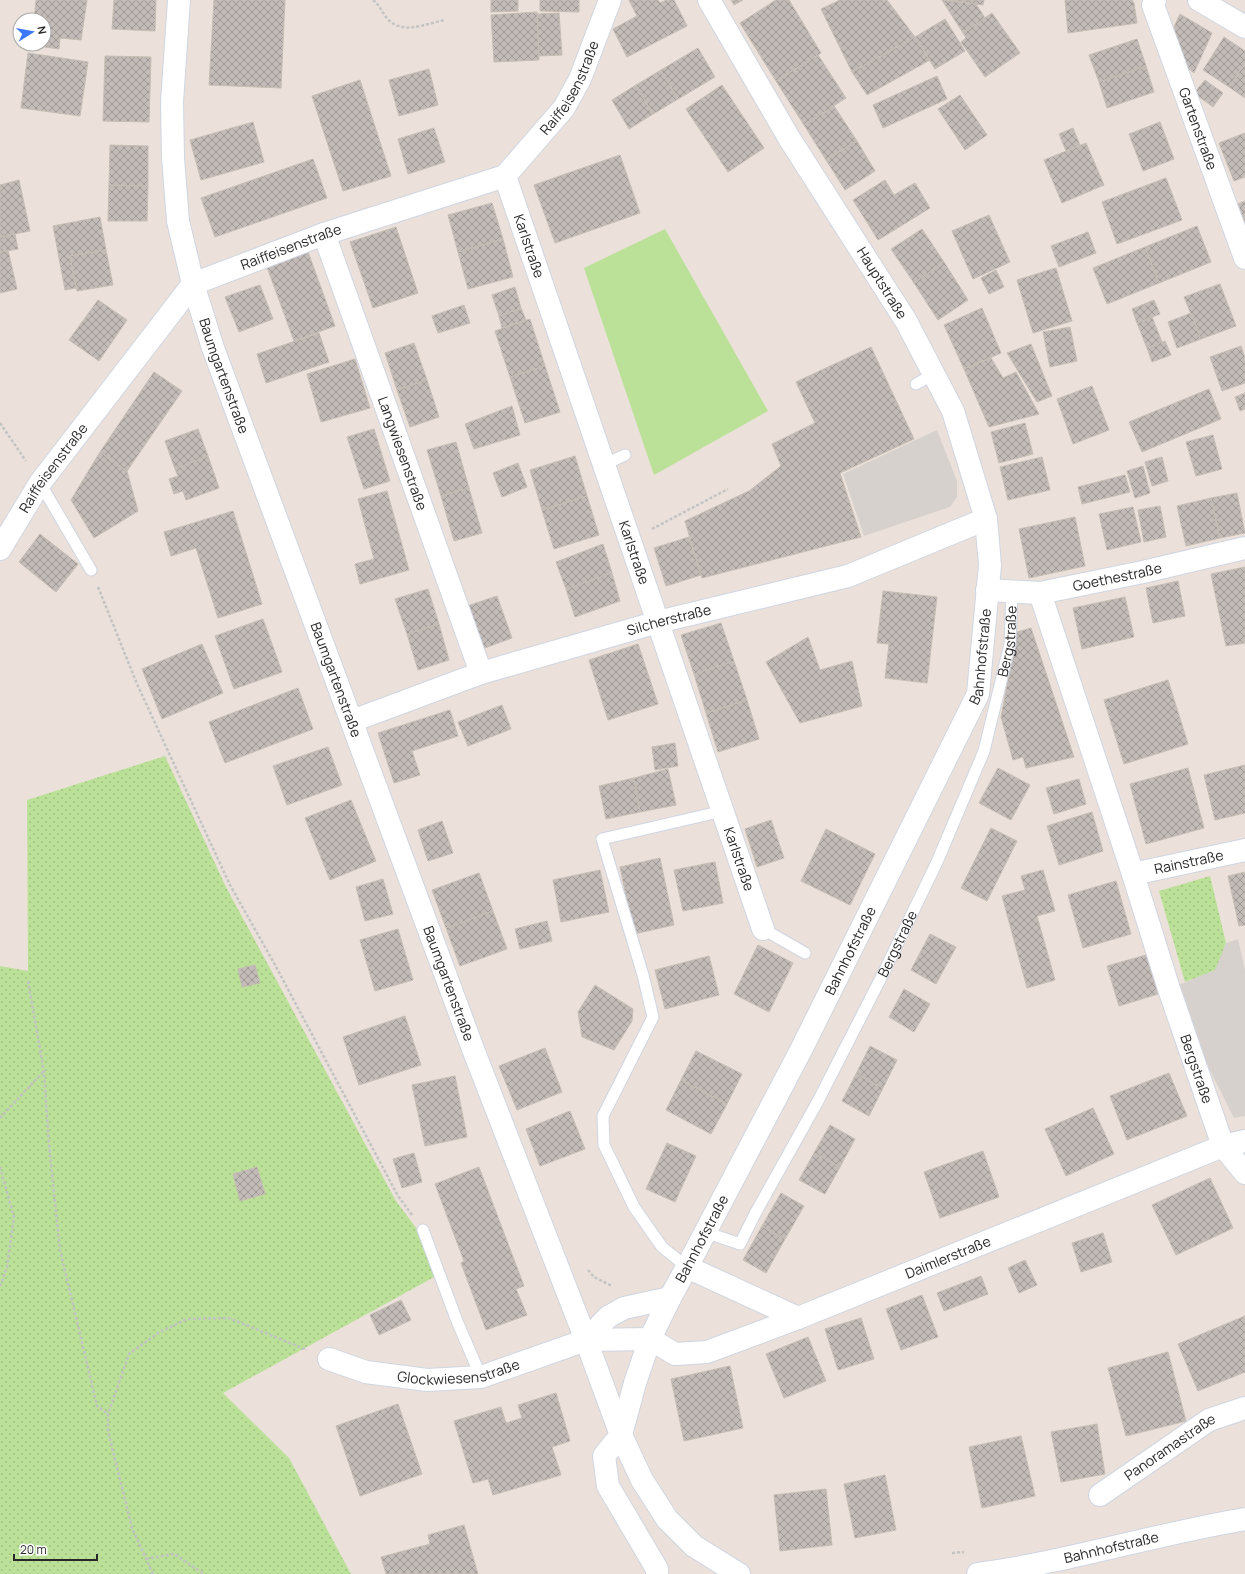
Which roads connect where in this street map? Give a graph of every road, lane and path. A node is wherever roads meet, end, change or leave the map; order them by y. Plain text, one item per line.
1 (179, 0) edge
2 (373, 0) edge
3 (610, 0) edge
4 (709, 0) edge
5 (1155, 0) edge
6 (1199, 0) edge
7 (445, 20) dead end
8 (1245, 27) edge
9 (505, 176) junction
10 (324, 234) junction
11 (1245, 258) edge
12 (193, 284) junction
13 (0, 422) edge
14 (625, 455) dead end
15 (603, 465) junction
16 (40, 484) junction
17 (728, 489) dead end
18 (986, 519) junction
19 (631, 541) junction
20 (1245, 548) edge
21 (0, 549) edge
22 (91, 570) joint
23 (988, 590) junction
24 (1012, 591) junction
25 (1040, 593) junction
26 (658, 622) junction
27 (481, 673) junction
28 (352, 721) junction
29 (723, 811) junction
30 (1245, 850) edge
31 (1133, 874) junction
32 (763, 929) joint
33 (805, 953) dead end
34 (28, 981) dead end
35 (44, 1072) junction
36 (0, 1118) edge
37 (1245, 1140) edge
38 (1223, 1146) junction
39 (0, 1168) edge
40 (1245, 1173) edge
41 (423, 1230) joint
42 (705, 1232) junction
43 (585, 1267) dead end
44 (688, 1267) junction
45 (0, 1287) edge
46 (670, 1298) junction
47 (634, 1306) junction
48 (798, 1318) junction
49 (650, 1339) junction
50 (586, 1340) junction
51 (329, 1359) joint
52 (480, 1378) junction
53 (1245, 1408) edge
54 (108, 1414) junction
55 (621, 1435) junction
56 (1100, 1495) dead end
57 (1245, 1519) edge
58 (146, 1558) junction
59 (153, 1574) edge
60 (204, 1574) edge
61 (657, 1574) edge
62 (739, 1574) edge
63 (978, 1574) edge

1 - 12 street, Baumgartenstraße
2 - 7 path
3 - 9 street, Raiffeisenstraße
4 - 18 street, Hauptstraße
5 - 11 street, Gartenstraße
6 - 8 street
9 - 10 street, Raiffeisenstraße
9 - 15 street, Karlstraße
10 - 12 street, Raiffeisenstraße
10 - 27 street, Langwiesenstraße
12 - 16 street, Raiffeisenstraße
12 - 28 street, Baumgartenstraße
13 - 16 path
14 - 15 lane
15 - 19 street, Karlstraße
16 - 21 street, Raiffeisenstraße
16 - 22 lane
17 - 19 path
18 - 23 street, Hauptstraße
18 - 26 street, Silcherstraße
19 - 26 street, Karlstraße
20 - 25 street, Goethestraße
22 - 41 path
23 - 24 street, Goethestraße
23 - 42 street, Bahnhofstraße
24 - 25 street, Goethestraße
24 - 42 lane, Bergstraße
25 - 31 street, Bergstraße
26 - 27 street, Silcherstraße
26 - 29 street, Karlstraße
27 - 28 street, Silcherstraße
28 - 50 street, Baumgartenstraße
29 - 32 street, Karlstraße
29 - 44 lane
30 - 31 street, Rainstraße
31 - 38 street, Bergstraße
32 - 33 lane
34 - 35 path
35 - 36 path
35 - 54 path
37 - 38 street, Daimlerstraße
38 - 40 street, Bergstraße
38 - 48 street, Daimlerstraße
39 - 45 path
41 - 52 lane
42 - 44 street, Bahnhofstraße
43 - 47 path
44 - 46 street, Bahnhofstraße
44 - 48 street
46 - 47 street, Bahnhofstraße
46 - 49 street, Bahnhofstraße
47 - 50 street, Bahnhofstraße
48 - 49 street, Daimlerstraße
49 - 50 street
49 - 55 street, Bahnhofstraße
50 - 52 street, Glockwiesenstraße
50 - 55 street
51 - 52 street, Glockwiesenstraße
51 - 54 path
53 - 56 street, Panoramastraße
54 - 58 path
55 - 61 street, Bahnhofstraße
55 - 62 street
57 - 63 street, Bahnhofstraße
58 - 59 path
58 - 60 path

